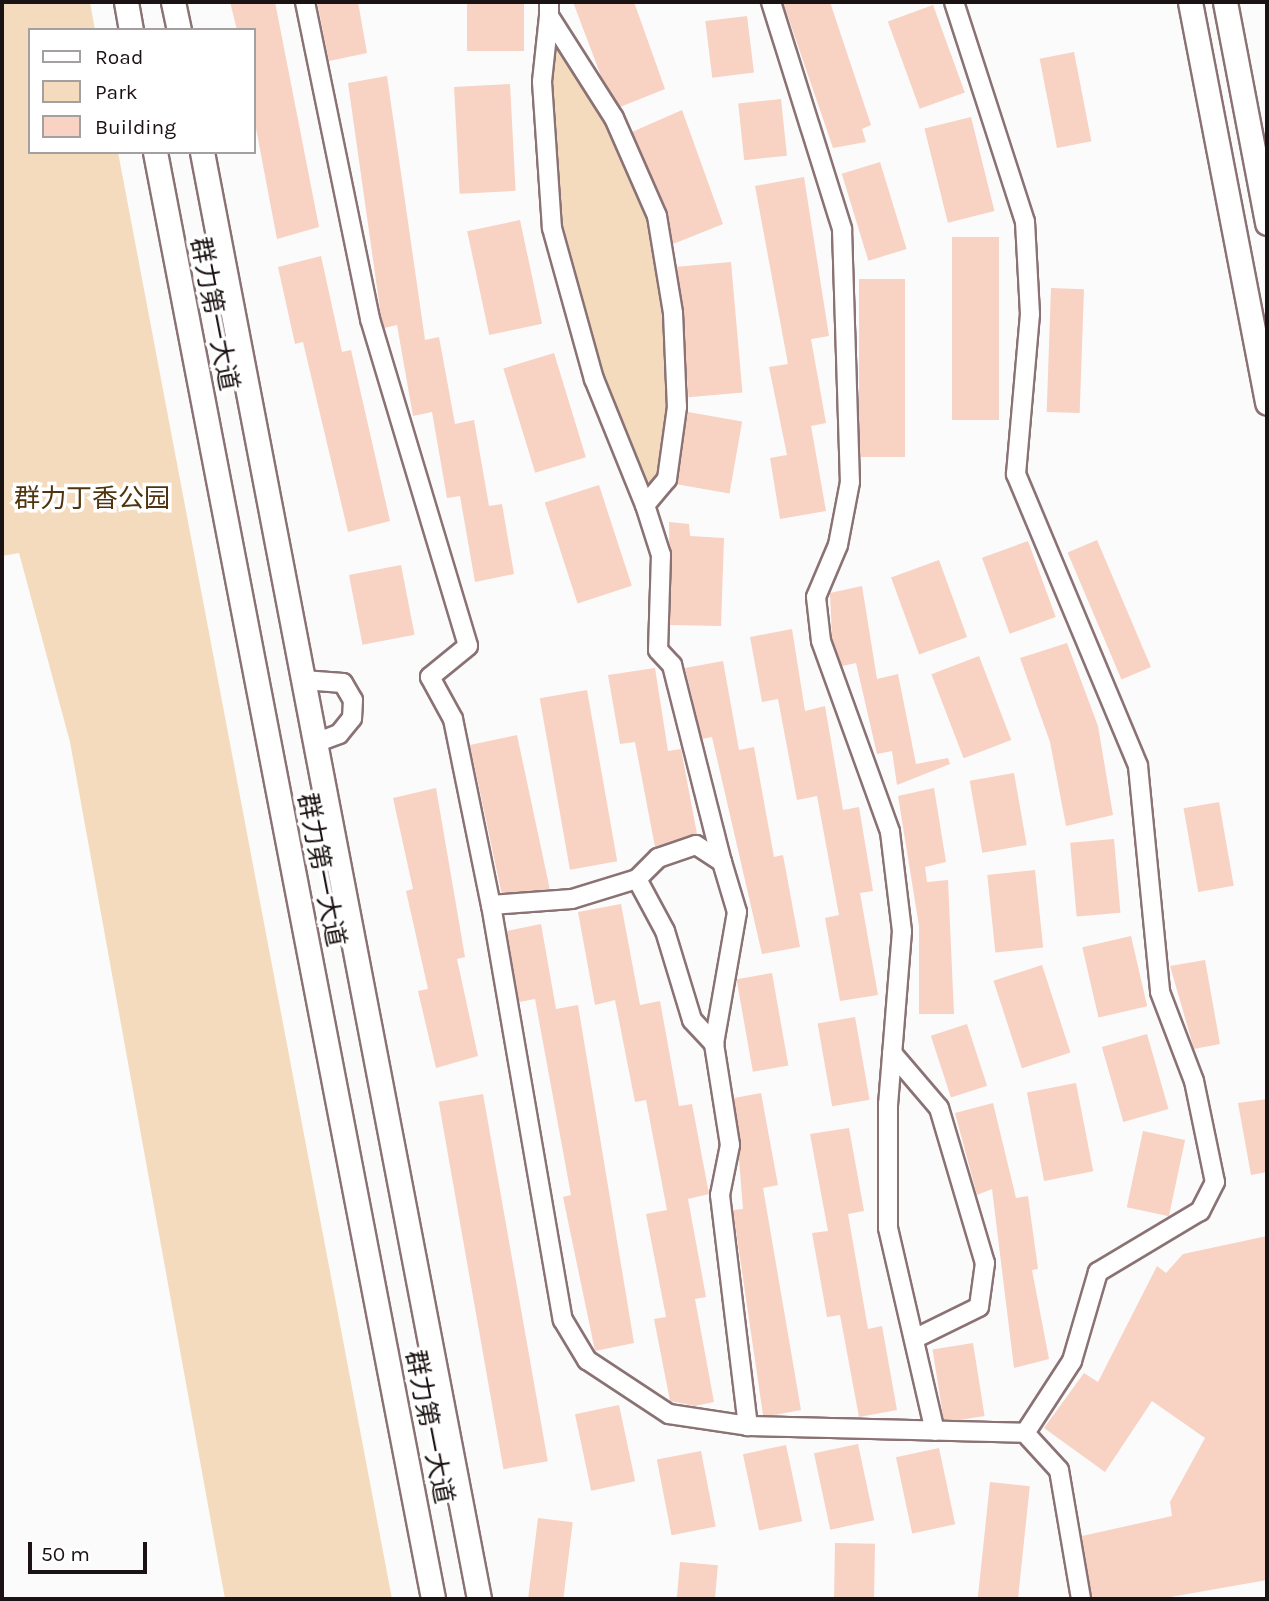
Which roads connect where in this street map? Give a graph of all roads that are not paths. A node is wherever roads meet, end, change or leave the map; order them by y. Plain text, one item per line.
1 (126, 2) edge
2 (173, 2) edge
3 (305, 2) edge
4 (771, 2) edge
5 (954, 2) edge
6 (1190, 2) edge
7 (1225, 2) edge
8 (549, 9) edge
9 (131, 28) edge
10 (179, 28) edge
11 (155, 154) edge
12 (202, 154) edge
13 (1267, 223) edge
14 (1267, 403) edge
15 (645, 505) junction
16 (303, 680) junction
17 (317, 743) junction
18 (722, 862) junction
19 (637, 879) junction
20 (491, 905) junction
21 (714, 1044) junction
22 (892, 1053) junction
23 (914, 1339) junction
24 (748, 1426) junction
25 (935, 1431) junction
26 (1025, 1433) junction
27 (433, 1599) edge
28 (479, 1599) edge
29 (1082, 1599) edge

1 - 9 main road
2 - 10 main road
3 - 20 street
4 - 22 street
5 - 26 street
6 - 14 main road
7 - 13 main road
8 - 15 street
8 - 15 street
11 - 27 main road, 群力第一大道
12 - 16 main road, 群力第一大道
15 - 18 street
16 - 17 main road, 群力第一大道
16 - 17 street
17 - 28 main road, 群力第一大道
18 - 19 street
18 - 21 street
19 - 20 street
19 - 21 street
20 - 24 street
21 - 24 street
22 - 23 street
22 - 23 street
23 - 25 street
24 - 25 street
25 - 26 street
26 - 29 street

